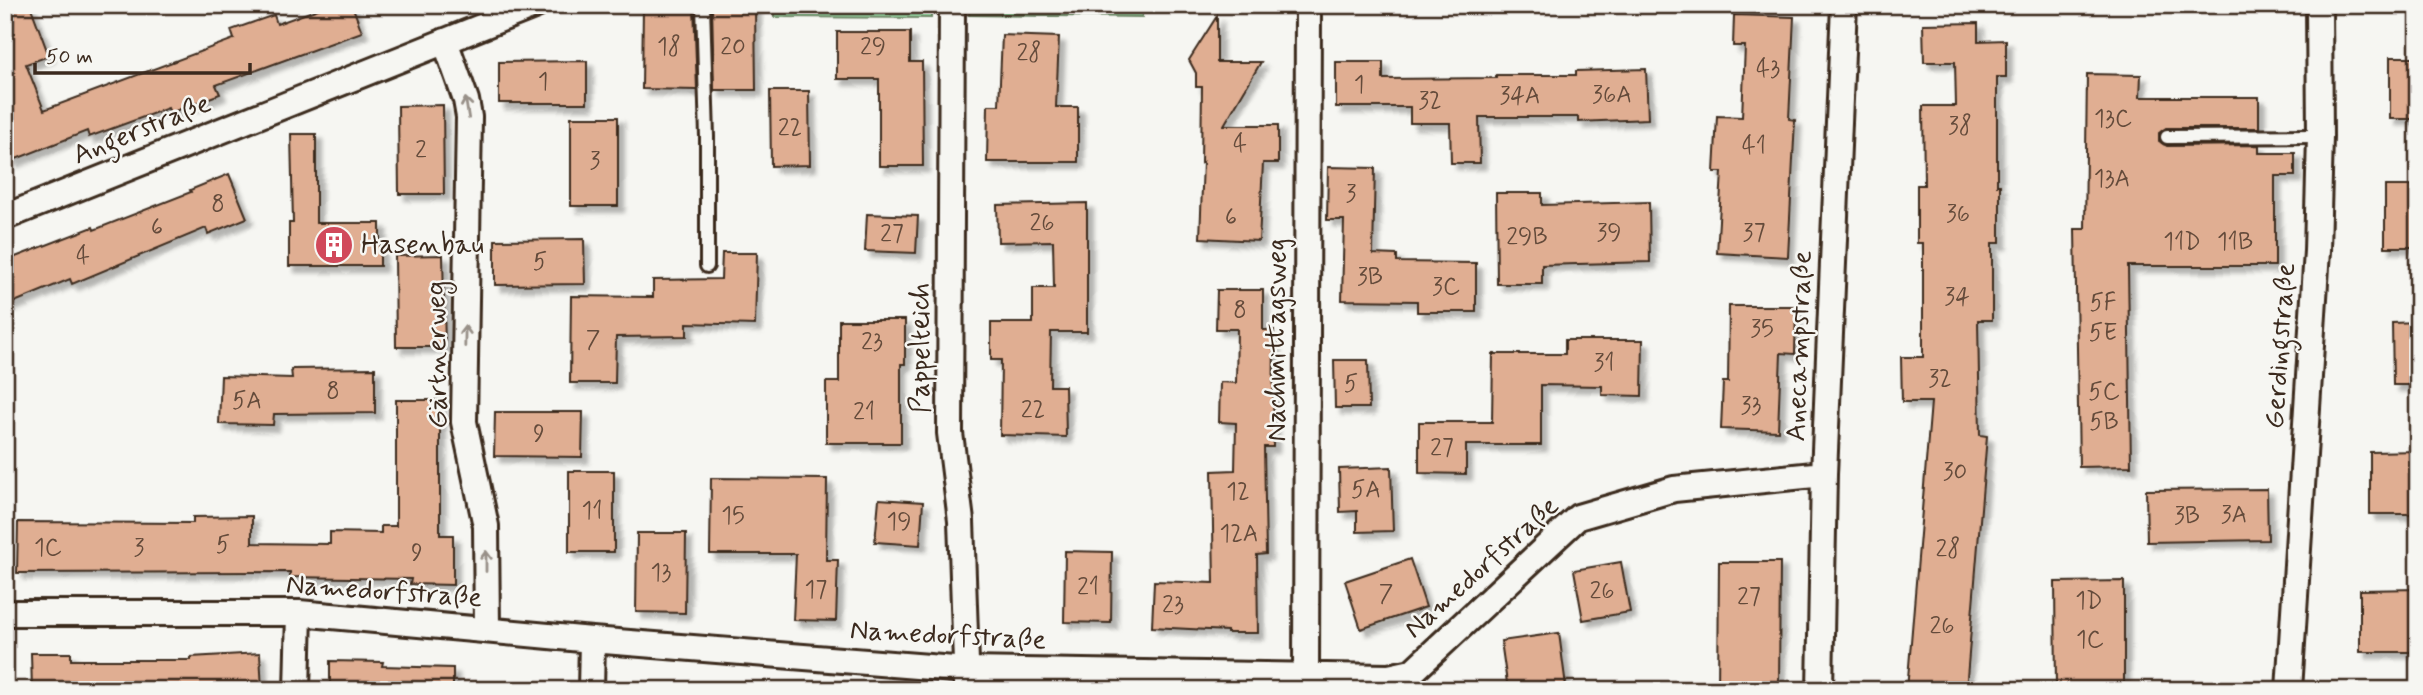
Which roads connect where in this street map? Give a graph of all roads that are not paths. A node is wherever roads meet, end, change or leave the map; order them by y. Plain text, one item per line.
1 (536, 5) edge
2 (703, 5) edge
3 (952, 5) edge
4 (1308, 5) edge
5 (1844, 5) edge
6 (2319, 5) edge
7 (445, 41) junction
8 (2320, 136) junction
9 (2167, 137) dead end
10 (5, 217) edge
11 (707, 266) dead end
12 (1824, 474) junction
13 (5, 613) edge
14 (299, 613) junction
15 (487, 629) junction
16 (592, 640) junction
17 (1306, 674) junction
18 (967, 680) edge
19 (1389, 683) edge
20 (297, 690) edge
21 (591, 690) edge
22 (1820, 690) edge
23 (2289, 690) edge

1 - 7 street, Angerstraße
2 - 11 lane
3 - 18 street, Pappelteich
4 - 17 street, Nachmittagsweg
5 - 12 street, Anecampstraße
6 - 8 street, Gerdingstraße
7 - 10 street, Angerstraße
15 -> 7 street, Gärtnerweg
8 - 9 lane
8 - 23 street, Gerdingstraße
12 - 19 street, Namedorfstraße
12 - 22 street, Anecampstraße
13 - 14 street, Namedorfstraße
14 - 15 street, Namedorfstraße
14 - 20 street
15 - 16 street, Namedorfstraße
16 - 18 street, Namedorfstraße
16 - 21 street
17 - 18 street, Namedorfstraße
17 - 19 street, Namedorfstraße

